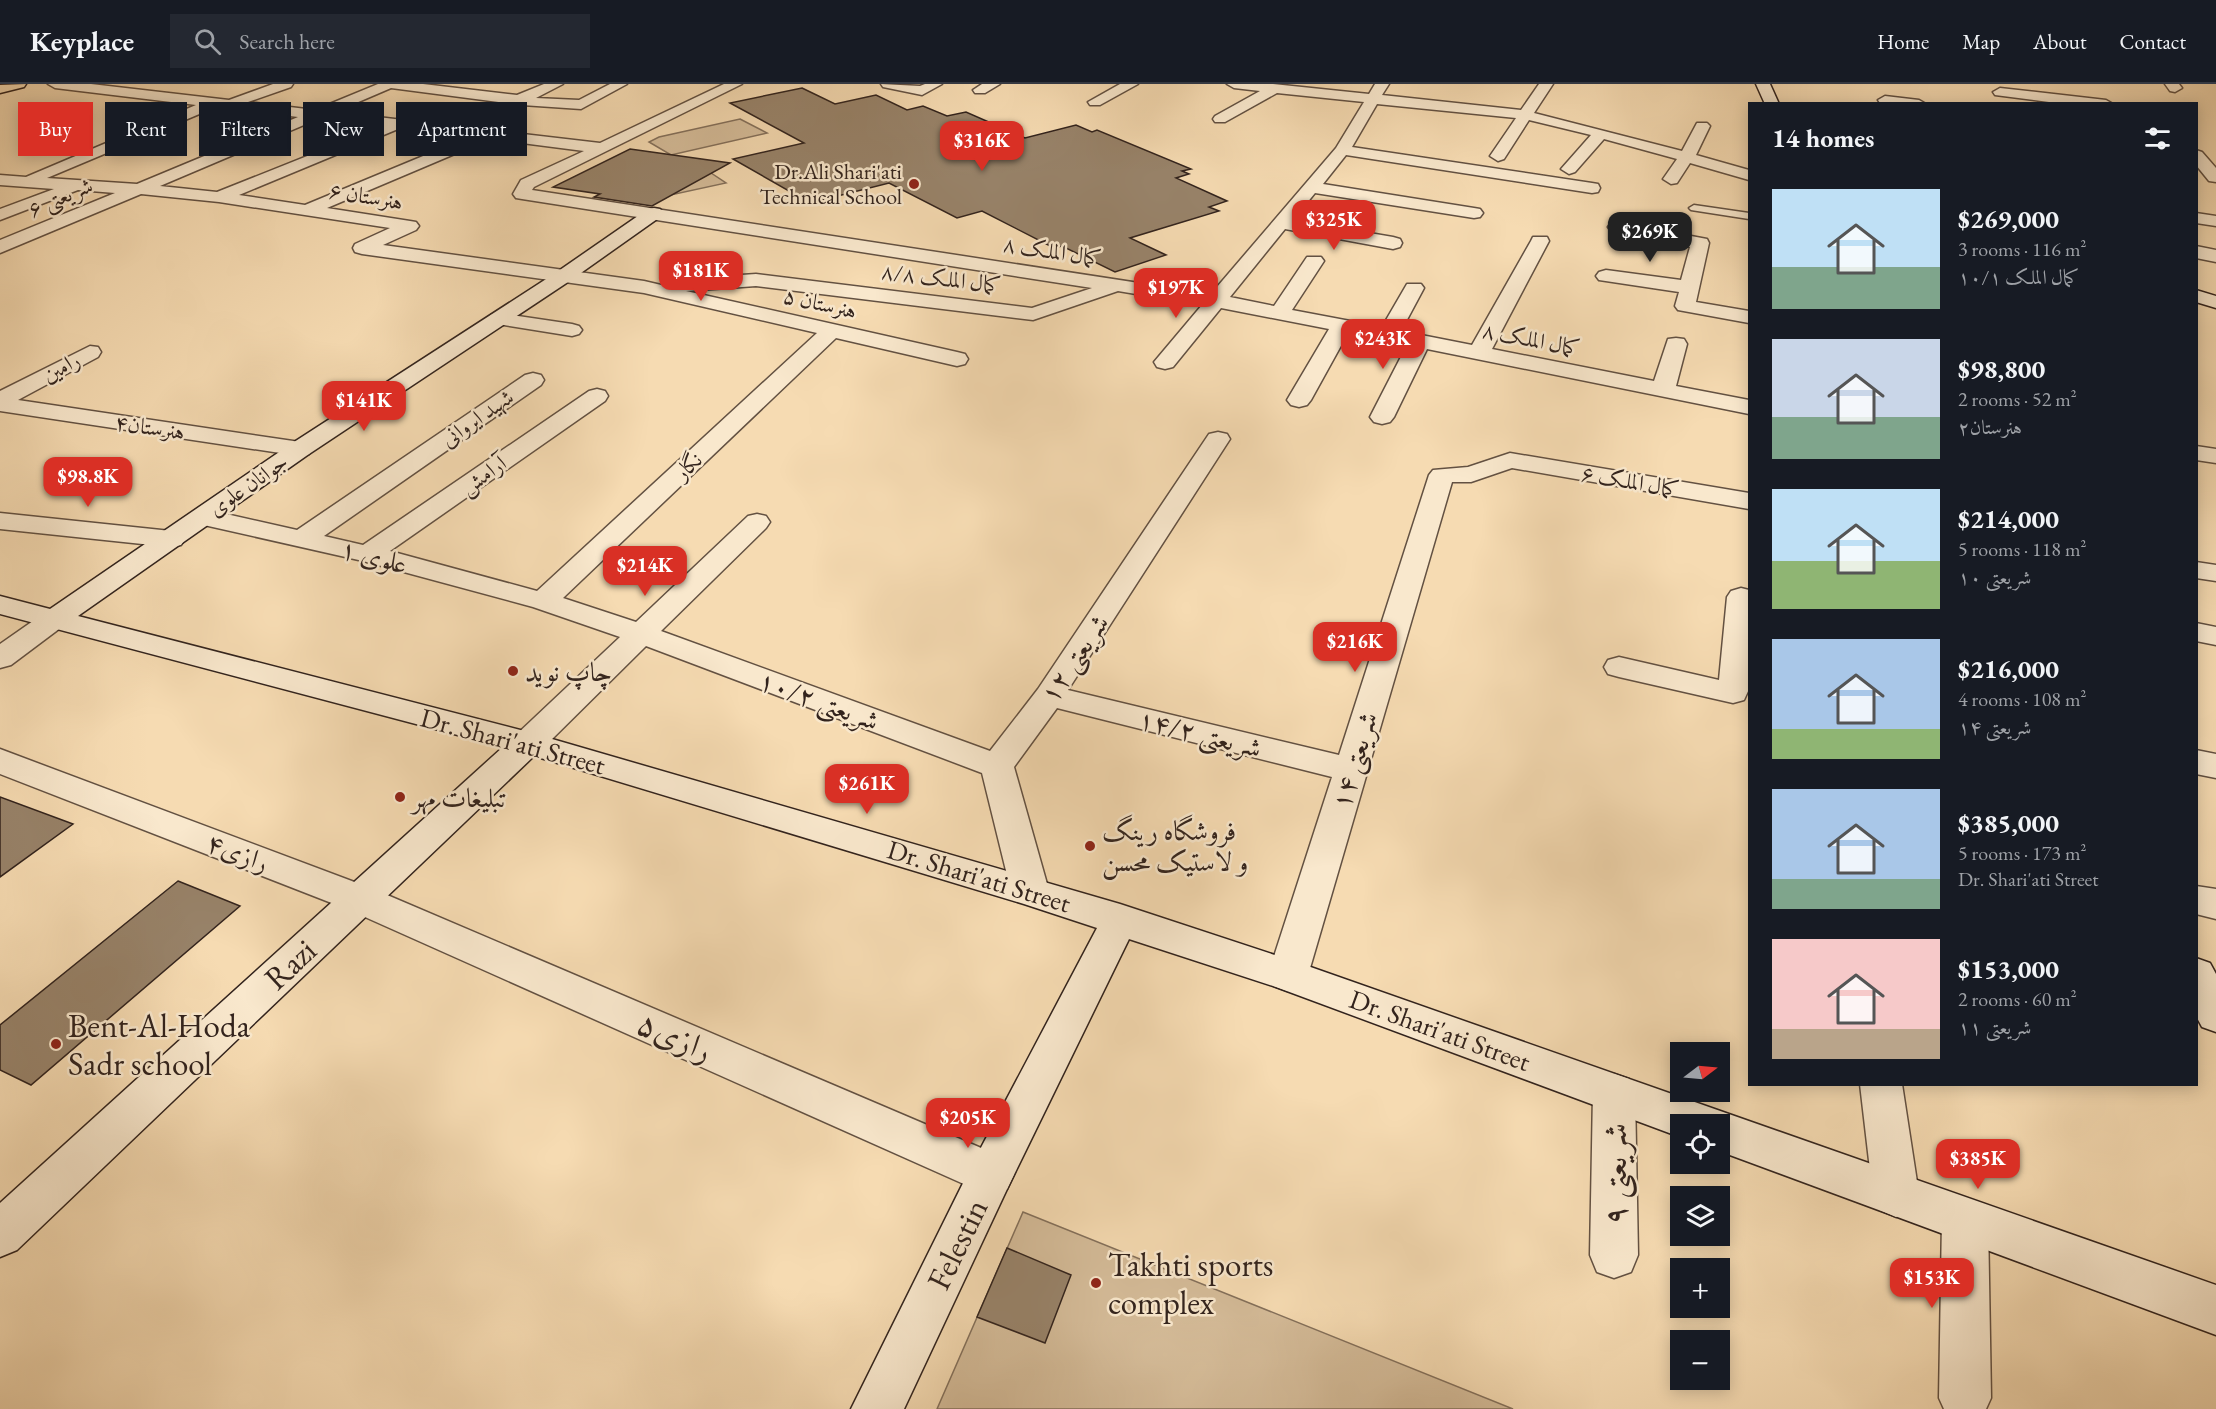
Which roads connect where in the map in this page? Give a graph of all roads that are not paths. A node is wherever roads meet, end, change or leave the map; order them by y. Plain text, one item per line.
1 (19, 84) edge
2 (55, 84) edge
3 (134, 84) edge
4 (286, 84) edge
5 (390, 84) edge
6 (556, 84) edge
7 (620, 84) edge
8 (735, 84) edge
9 (888, 84) edge
10 (935, 84) edge
11 (1131, 84) edge
12 (1234, 84) edge
13 (1382, 84) edge
14 (1546, 84) edge
15 (1763, 84) edge
16 (1252, 85) edge
17 (0, 89) edge
18 (1274, 89) junction
19 (114, 90) junction
20 (2000, 93) edge
21 (1374, 99) junction
22 (519, 100) junction
23 (1885, 100) dead end
24 (205, 102) edge
25 (227, 102) edge
26 (345, 102) edge
27 (1095, 102) dead end
28 (1771, 102) edge
29 (1902, 102) edge
30 (2087, 102) edge
31 (199, 112) edge
32 (1525, 115) junction
33 (303, 119) edge
34 (1220, 119) dead end
35 (396, 125) edge
36 (1702, 126) dead end
37 (1601, 133) junction
38 (527, 139) edge
39 (602, 147) junction
40 (2198, 149) edge
41 (1341, 150) junction
42 (2216, 151) edge
43 (437, 156) edge
44 (1498, 156) dead end
45 (2198, 157) edge
46 (1686, 159) junction
47 (1569, 169) dead end
48 (1748, 175) edge
49 (2198, 176) edge
50 (2215, 177) edge
51 (1671, 179) dead end
52 (0, 180) edge
53 (26, 181) junction
54 (81, 184) junction
55 (1311, 187) junction
56 (1592, 188) dead end
57 (138, 189) junction
58 (219, 197) junction
59 (1694, 208) dead end
60 (307, 210) junction
61 (654, 213) junction
62 (1474, 213) dead end
63 (0, 215) edge
64 (1748, 216) edge
65 (2198, 218) edge
66 (2216, 220) edge
67 (1281, 223) junction
68 (1617, 227) dead end
69 (1540, 241) dead end
70 (1393, 243) dead end
71 (0, 247) edge
72 (2198, 252) edge
73 (2216, 256) edge
74 (1314, 261) dead end
75 (564, 276) junction
76 (1606, 276) dead end
77 (1117, 285) junction
78 (644, 287) junction
79 (1414, 288) dead end
80 (1689, 288) junction
81 (2198, 297) edge
82 (1218, 301) junction
83 (2216, 302) edge
84 (1279, 314) junction
85 (1748, 317) edge
86 (498, 319) junction
87 (1341, 326) junction
88 (572, 330) dead end
89 (832, 330) junction
90 (1388, 335) junction
91 (1420, 341) junction
92 (1676, 344) dead end
93 (90, 352) dead end
94 (1479, 353) junction
95 (957, 359) dead end
96 (1165, 362) dead end
97 (533, 380) dead end
98 (1664, 390) junction
99 (597, 396) dead end
100 (1299, 400) dead end
101 (3, 406) edge
102 (1748, 407) edge
103 (1382, 417) dead end
104 (1218, 439) dead end
105 (300, 450) junction
106 (2198, 453) edge
107 (2216, 456) edge
108 (1510, 460) joint
109 (1748, 501) edge
110 (204, 517) junction
111 (0, 521) edge
112 (757, 522) dead end
113 (303, 538) junction
114 (171, 539) junction
115 (368, 554) junction
116 (2198, 570) edge
117 (2216, 573) edge
118 (543, 601) junction
119 (0, 605) edge
120 (1743, 615) edge
121 (53, 620) junction
122 (2198, 632) edge
123 (641, 634) junction
124 (2216, 636) edge
125 (0, 658) edge
126 (1619, 667) dead end
127 (1049, 696) junction
128 (528, 743) junction
129 (0, 761) edge
130 (2198, 762) edge
131 (997, 766) junction
132 (2216, 766) edge
133 (1351, 770) junction
134 (1030, 891) junction
135 (360, 898) junction
136 (2198, 900) edge
137 (2216, 904) edge
138 (1120, 919) junction
139 (1288, 975) junction
140 (2198, 978) edge
141 (2216, 1015) edge
142 (1881, 1086) edge
143 (1614, 1093) junction
144 (1672, 1114) edge
145 (1730, 1135) edge
146 (991, 1174) junction
147 (1896, 1196) junction
148 (1965, 1220) junction
149 (0, 1234) edge
150 (1614, 1255) dead end
151 (2216, 1310) edge
152 (1965, 1398) dead end
153 (877, 1409) edge

1 - 17 main road
2 - 19 street
3 - 19 street
4 - 25 street
5 - 22 street
5 - 26 street, شریعتی ۶
6 - 22 street
7 - 22 street
8 - 39 street
9 - 10 street
11 - 27 street
12 - 16 street
13 - 21 street
14 - 32 street
15 - 28 street
16 - 18 street
18 - 21 street
18 - 34 street
19 - 24 street
20 - 30 street
21 - 32 street
21 - 41 street
23 - 29 street
31 - 53 street
32 - 37 street
32 - 44 street
33 - 57 street, شریعتی ۶
35 - 58 street
36 - 46 street
37 - 46 street
37 - 47 street
38 - 39 street
39 - 61 street, کمال الملک ۸
40 - 42 street
41 - 55 street
41 - 56 street
43 - 60 street
45 - 50 street
46 - 48 street
46 - 51 street
49 - 50 street
52 - 53 street, هنرستان ۶
53 - 54 street, هنرستان ۶
54 - 57 street, هنرستان ۶
54 - 63 street
55 - 62 street
55 - 67 street
57 - 58 street, هنرستان ۶
57 - 71 street, شریعتی ۶
58 - 60 street, هنرستان ۶
59 - 64 lane
60 - 75 street, هنرستان ۶
61 - 75 street, جوانان علوی
61 - 77 street, کمال الملک ۸
65 - 66 street
67 - 70 street
67 - 82 street
68 - 80 street
69 - 94 street
72 - 73 street
74 - 84 street
75 - 78 street, هنرستان ۵
75 - 86 street, جوانان علوی
76 - 80 street
77 - 78 street, کمال الملک ۸/۸
77 - 82 street, کمال الملک ۸
78 - 89 street, هنرستان ۵
79 - 90 street
80 - 85 street
81 - 83 street
82 - 84 street, کمال الملک ۸
82 - 96 street
84 - 87 street, کمال الملک ۸
86 - 88 street
86 - 105 street, جوانان علوی
87 - 90 street, کمال الملک ۸
87 - 100 street
89 - 95 street, هنرستان ۵
89 - 118 street, نگار
90 - 91 street, کمال الملک ۸
91 - 94 street, کمال الملک ۸
91 - 103 street
92 - 98 street
93 - 101 street, رامین
94 - 98 street, کمال الملک ۸
97 - 113 street, شهید ایروانی
98 - 102 street, کمال الملک ۸
99 - 115 street, آرامش
101 - 105 street, هنرستان۴
104 - 127 street, شریعتی ۱۲
105 - 110 street, جوانان علوی
106 - 107 street
108 - 109 street, کمال الملک ۶
108 - 133 street, شریعتی ۱۴
110 - 113 street, علوی ۱
110 - 114 street, جوانان علوی
111 - 114 street
112 - 123 street, Razi
113 - 115 street, علوی ۱
114 - 121 street, جوانان علوی
115 - 118 street, علوی ۱
116 - 117 street
118 - 123 street, علوی ۱
119 - 121 street, Dr. Shari'ati Street
120 - 126 street
121 - 125 street, جوانان علوی
121 - 128 street, Dr. Shari'ati Street
122 - 124 street
123 - 128 street, Razi
123 - 131 street, شریعتی ۱۰/۲
127 - 131 street, شریعتی ۱۲
127 - 133 street, شریعتی ۱۴/۲
128 - 134 street, Dr. Shari'ati Street
128 - 135 street, Razi
129 - 135 street, رازی۴
130 - 132 street
131 - 134 street
133 - 139 street, شریعتی ۱۴
134 - 138 street, Dr. Shari'ati Street
135 - 146 street, رازی۵
135 - 149 street, Razi
136 - 137 street
138 - 139 street, Dr. Shari'ati Street
138 - 146 street, Felestin
139 - 143 street, Dr. Shari'ati Street
140 - 141 street
142 - 147 street
143 - 144 street, Dr. Shari'ati Street
143 - 150 street, شریعتی ۹
145 - 147 street
146 - 153 street, Felestin
147 - 148 street
148 - 151 street
148 - 152 street

